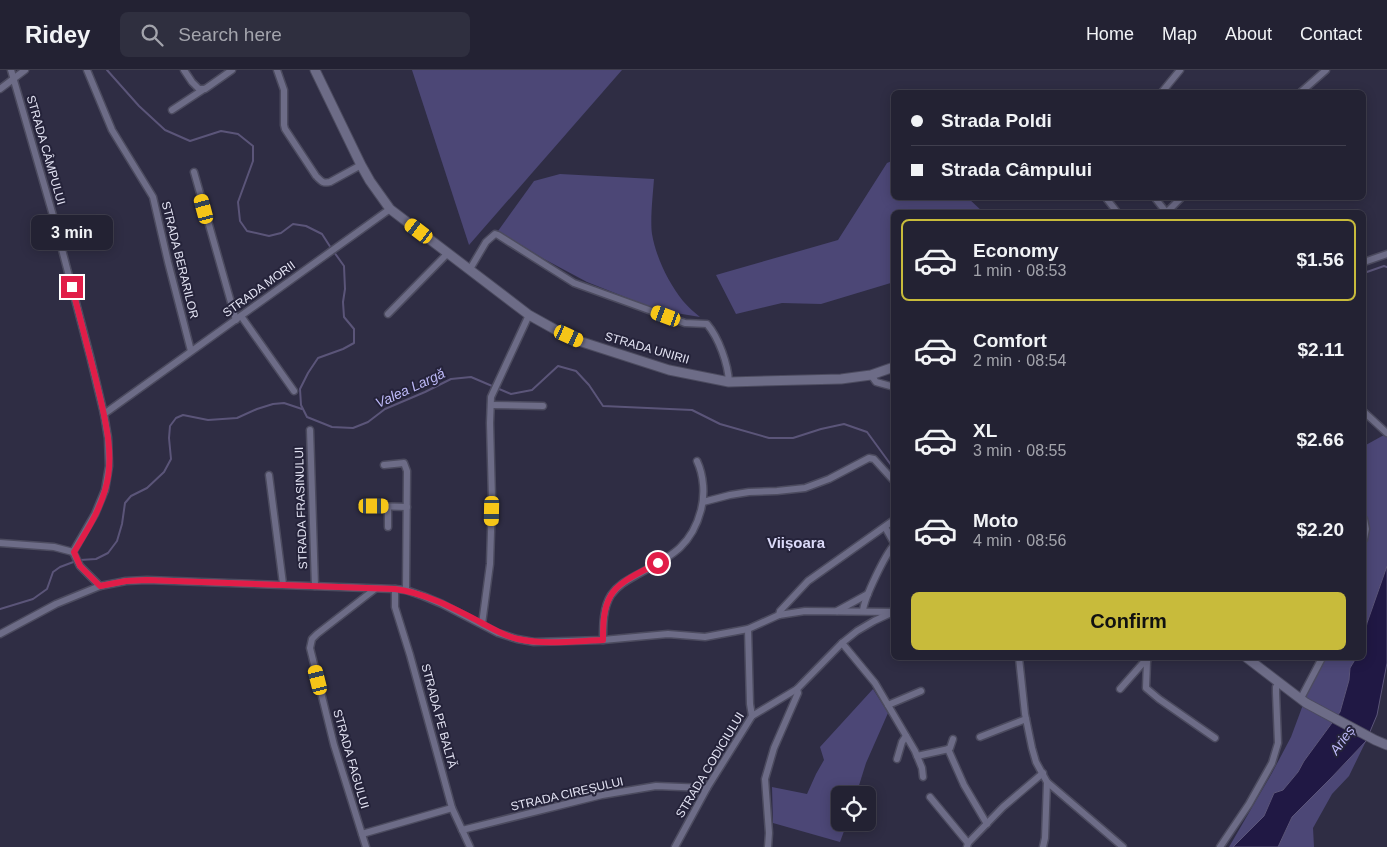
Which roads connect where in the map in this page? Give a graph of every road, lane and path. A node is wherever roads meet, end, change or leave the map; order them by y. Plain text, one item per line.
1 (11, 70) edge
2 (25, 70) edge
3 (87, 70) edge
4 (184, 70) edge
5 (232, 70) edge
6 (277, 70) edge
7 (316, 70) edge
8 (1180, 70) edge
9 (1326, 70) edge
10 (14, 78) junction
11 (0, 89) edge
12 (205, 89) junction
13 (1164, 90) edge
14 (1303, 90) edge
15 (172, 110) dead end
16 (361, 165) junction
17 (194, 172) dead end
18 (1108, 200) edge
19 (1157, 200) edge
20 (1179, 200) edge
21 (390, 209) junction
22 (1115, 210) edge
23 (1165, 210) edge
24 (1169, 210) edge
25 (448, 253) junction
26 (1387, 254) edge
27 (1366, 261) edge
28 (470, 270) junction
29 (388, 314) dead end
30 (529, 315) junction
31 (238, 318) junction
32 (191, 352) junction
33 (891, 367) edge
34 (871, 375) junction
35 (729, 382) junction
36 (891, 386) edge
37 (294, 391) dead end
38 (491, 405) junction
39 (543, 406) dead end
40 (104, 414) junction
41 (1366, 414) edge
42 (310, 430) dead end
43 (1387, 433) edge
44 (697, 461) dead end
45 (384, 465) dead end
46 (269, 475) dead end
47 (891, 478) edge
48 (703, 502) junction
49 (374, 506) dead end
50 (388, 507) junction
51 (407, 507) junction
52 (891, 522) edge
53 (388, 526) dead end
54 (885, 527) junction
55 (891, 538) edge
56 (0, 543) edge
57 (891, 549) edge
58 (75, 554) junction
59 (282, 584) junction
60 (100, 586) junction
61 (315, 586) junction
62 (375, 589) junction
63 (395, 589) junction
64 (406, 590) junction
65 (869, 593) junction
66 (836, 611) junction
67 (863, 612) junction
68 (891, 612) edge
69 (891, 612) edge
70 (779, 615) junction
71 (482, 624) junction
72 (748, 629) junction
73 (0, 634) edge
74 (603, 640) junction
75 (842, 643) junction
76 (1019, 660) edge
77 (1147, 660) edge
78 (1250, 660) edge
79 (1321, 660) edge
80 (1279, 683) junction
81 (1120, 689) dead end
82 (796, 690) junction
83 (922, 691) dead end
84 (1304, 700) junction
85 (888, 705) junction
86 (752, 716) junction
87 (1026, 719) junction
88 (906, 736) junction
89 (980, 737) dead end
90 (1215, 738) dead end
91 (953, 739) dead end
92 (1387, 745) edge
93 (948, 749) junction
94 (917, 756) junction
95 (898, 759) dead end
96 (1042, 773) junction
97 (922, 776) dead end
98 (1046, 782) junction
99 (707, 788) junction
100 (930, 797) dead end
101 (452, 808) junction
102 (987, 824) junction
103 (462, 830) junction
104 (362, 834) junction
105 (967, 845) edge
106 (366, 847) edge
107 (470, 847) edge
108 (675, 847) edge
109 (768, 847) edge
110 (1043, 847) edge
111 (1123, 847) edge
112 (1220, 847) edge

1 - 10 street, STRADA CÂMPULUI
2 - 10 street
3 - 32 street, STRADA BERARILOR
4 - 12 street
5 - 12 street
6 - 16 street
7 - 16 main road, STRADA UNIRII
8 - 13 street
9 - 14 street
10 - 11 street
10 - 40 street, STRADA CÂMPULUI
12 - 15 street
16 - 21 main road, STRADA UNIRII
17 - 31 street
18 - 22 street
19 - 23 street
20 - 24 street
21 - 25 main road, STRADA UNIRII
21 - 31 street, STRADA MORII
25 - 28 main road, STRADA UNIRII
25 - 29 street
26 - 27 street
28 - 30 main road, STRADA UNIRII
28 - 35 street
30 - 35 main road, STRADA UNIRII
30 - 38 street
31 - 32 street, STRADA MORII
31 - 37 street
32 - 40 street, STRADA MORII
33 - 34 main road, STRADA UNIRII
34 - 35 main road, STRADA UNIRII
34 - 36 street
38 - 39 street
38 - 71 street
40 - 58 street, STRADA CÂMPULUI
41 - 43 street
42 - 61 street, STRADA FRASINULUI
44 - 48 street
45 - 51 street
46 - 59 street
47 - 48 street
48 - 74 street
49 - 50 street
50 - 51 street
50 - 53 street
51 - 64 street
52 - 54 street
54 - 55 street
54 - 70 street
56 - 58 street
57 - 65 street
58 - 60 street
59 - 60 street
59 - 61 street
60 - 73 street
61 - 62 street
62 - 63 street
62 - 104 street, STRADA FAGULUI
63 - 64 street
63 - 101 street, STRADA PE BALTĂ
64 - 71 street
65 - 66 street
65 - 67 street
66 - 67 street
66 - 70 street
67 - 68 street
69 - 75 street, STRADA CODICIULUI
70 - 72 street
71 - 74 street
72 - 74 street
72 - 86 street
75 - 82 street, STRADA CODICIULUI
75 - 85 street
76 - 87 street
77 - 81 street
77 - 90 street
78 - 80 main road
79 - 84 street
80 - 84 main road
80 - 112 street
82 - 86 street, STRADA CODICIULUI
82 - 109 street
83 - 85 street
84 - 92 main road
85 - 88 street
86 - 99 street, STRADA CODICIULUI
87 - 89 street
87 - 96 street
88 - 94 street
88 - 95 street
91 - 93 street
93 - 94 street
93 - 102 street
94 - 97 street
96 - 98 street
96 - 102 street
98 - 110 street
98 - 111 street
99 - 103 street, STRADA CIREȘULUI
99 - 108 street, STRADA CODICIULUI
100 - 105 street
101 - 103 street, STRADA PE BALTĂ
101 - 104 street
102 - 105 street
103 - 107 street, STRADA PE BALTĂ
104 - 106 street, STRADA FAGULUI

